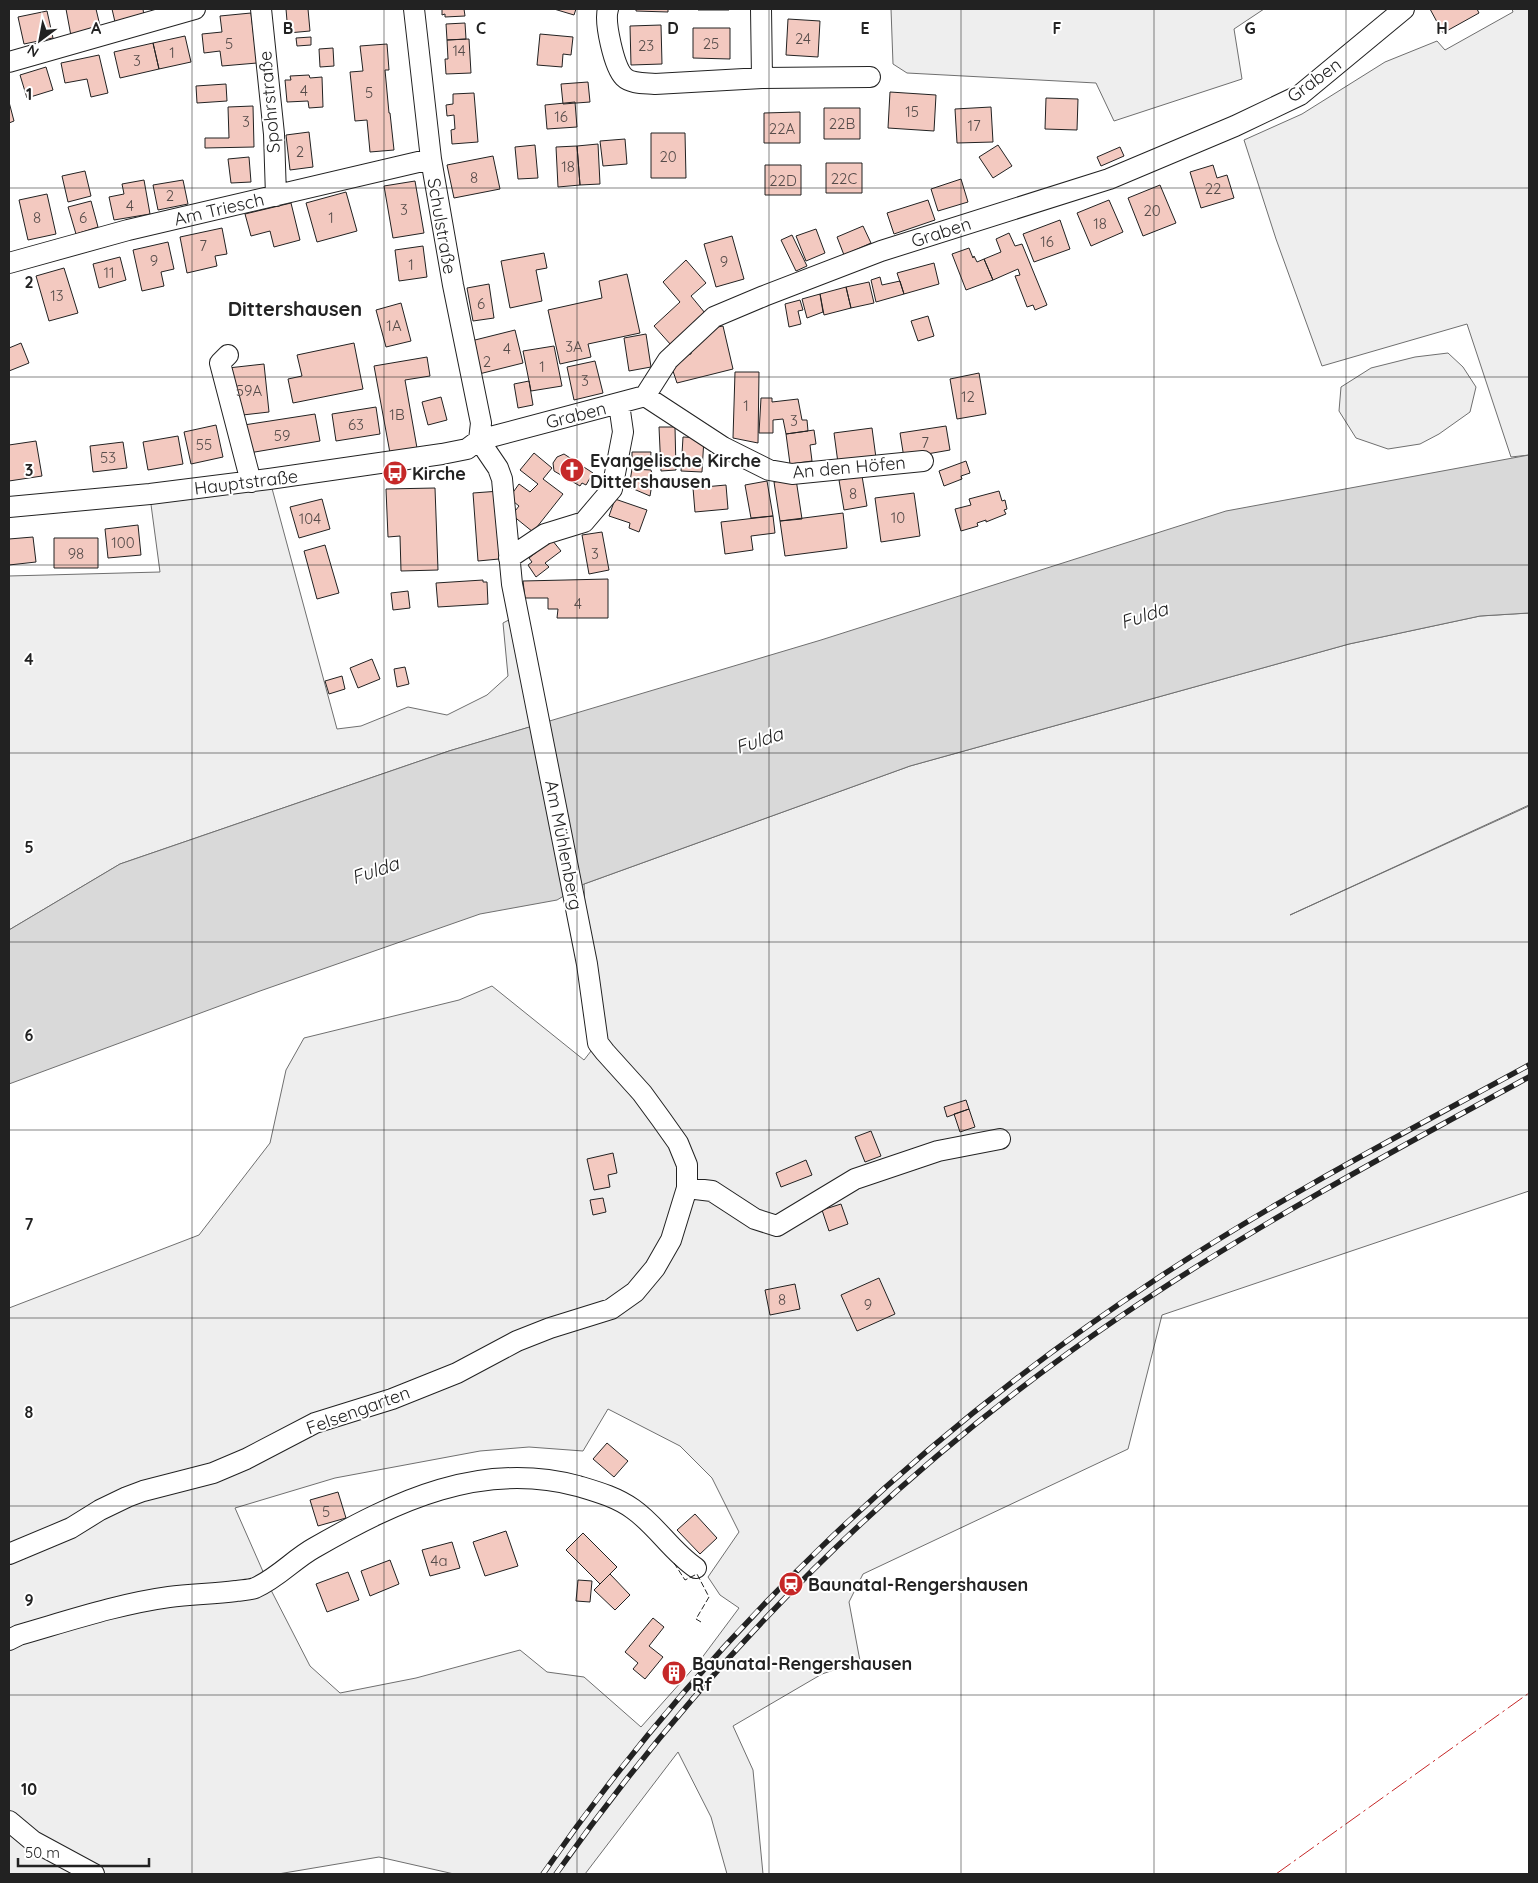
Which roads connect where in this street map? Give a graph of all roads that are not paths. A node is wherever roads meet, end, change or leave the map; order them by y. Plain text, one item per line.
1 (195, 9) edge
2 (261, 9) edge
3 (414, 9) edge
4 (608, 9) edge
5 (761, 9) edge
6 (1404, 9) edge
7 (9, 62) edge
8 (870, 77) dead end
9 (762, 78) junction
10 (431, 159) junction
11 (276, 196) junction
12 (9, 263) edge
13 (228, 355) dead end
14 (645, 396) junction
15 (620, 404) junction
16 (479, 440) junction
17 (923, 461) dead end
18 (251, 482) junction
19 (9, 507) edge
20 (509, 558) junction
21 (1000, 1139) dead end
22 (687, 1188) junction
23 (675, 1227) joint
24 (9, 1554) edge
25 (696, 1568) dead end
26 (9, 1640) edge
27 (9, 1821) edge
28 (94, 1874) edge

1 - 7 street
2 - 11 street, Spohrstraße
3 - 10 street, Schulstraße
4 - 9 street
5 - 9 street
6 - 14 street, Graben
8 - 9 street
10 - 11 street, Am Triesch
10 - 16 street, Schulstraße
11 - 12 street, Am Triesch
13 - 18 street
14 - 15 street, Graben
14 - 17 street, An den Höfen
15 - 16 street, Graben
15 - 20 street
16 - 18 street, Hauptstraße
16 - 20 street, Am Mühlenberg
18 - 19 street, Hauptstraße
20 - 22 street, Am Mühlenberg
21 - 22 street
22 - 23 street, Am Mühlenberg
23 - 24 street, Felsengarten
25 - 26 street
27 - 28 street

